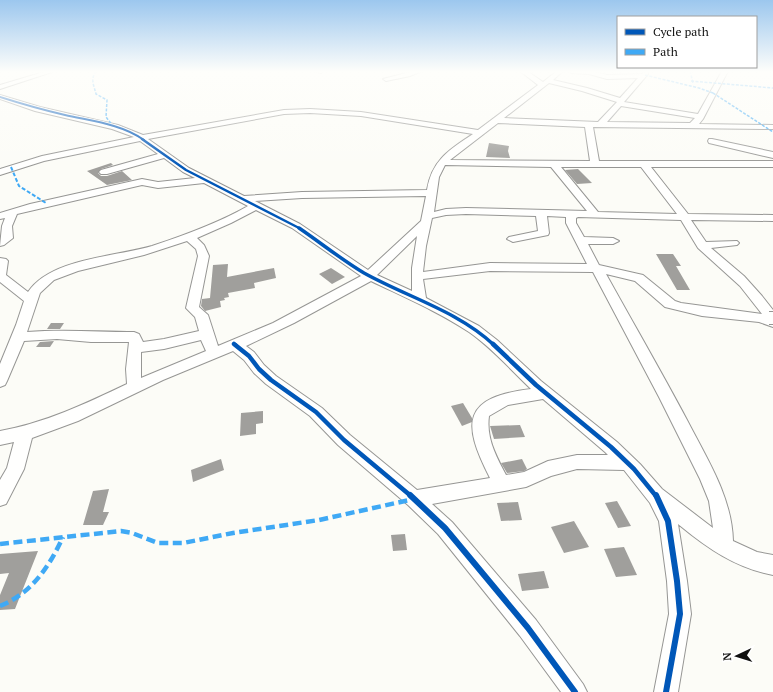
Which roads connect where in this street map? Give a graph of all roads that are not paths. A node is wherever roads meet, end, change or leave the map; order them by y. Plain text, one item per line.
1 (20, 103) edge
2 (517, 103) edge
3 (621, 103) edge
4 (622, 103) edge
5 (707, 103) edge
6 (494, 120) junction
7 (696, 123) junction
8 (589, 125) junction
9 (600, 125) junction
10 (773, 127) edge
11 (478, 132) junction
12 (141, 138) junction
13 (712, 141) junction
14 (165, 155) junction
15 (773, 155) edge
16 (442, 162) junction
17 (554, 164) junction
18 (595, 164) junction
19 (644, 164) junction
20 (740, 164) junction
21 (773, 164) edge
22 (0, 172) edge
23 (104, 172) dead end
24 (204, 180) junction
25 (430, 198) junction
26 (241, 199) junction
27 (255, 206) junction
28 (13, 212) junction
29 (453, 212) junction
30 (541, 213) junction
31 (576, 214) junction
32 (595, 214) junction
33 (0, 216) edge
34 (684, 218) junction
35 (773, 218) edge
36 (426, 220) junction
37 (188, 237) junction
38 (513, 238) dead end
39 (580, 240) junction
40 (613, 240) dead end
41 (733, 242) dead end
42 (0, 243) edge
43 (702, 246) junction
44 (0, 262) edge
45 (596, 268) junction
46 (0, 275) edge
47 (370, 276) junction
48 (417, 276) junction
49 (420, 299) junction
50 (30, 300) junction
51 (772, 320) edge
52 (207, 334) junction
53 (18, 337) junction
54 (234, 344) junction
55 (134, 348) junction
56 (214, 353) junction
57 (0, 381) edge
58 (135, 387) junction
59 (546, 393) junction
60 (25, 432) junction
61 (0, 438) edge
62 (628, 462) junction
63 (502, 484) junction
64 (653, 492) junction
65 (0, 498) edge
66 (414, 499) junction
67 (723, 545) junction
68 (773, 565) edge
69 (575, 692) edge
70 (666, 692) edge

1 - 12 street
2 - 6 street
3 - 9 street
4 - 7 street
5 - 7 street
6 - 8 street
6 - 11 street
7 - 9 street
7 - 10 street
7 - 13 street
8 - 9 street
8 - 18 street
11 - 12 street
11 - 16 street
12 - 14 street
12 - 22 street
13 - 15 street
13 - 20 street
14 - 23 street
14 - 24 street
16 - 17 street
16 - 25 street
17 - 18 street
17 - 32 street
18 - 19 street
19 - 20 street
19 - 34 street
20 - 21 street
24 - 26 street
24 - 28 street
25 - 26 street
25 - 29 street
25 - 36 street
26 - 27 street
27 - 37 street
27 - 47 street
28 - 33 street
28 - 42 street
29 - 30 street
29 - 36 street
30 - 31 street
30 - 38 street
31 - 32 street
31 - 39 street
32 - 34 street
34 - 35 street
34 - 43 street
36 - 47 street
36 - 48 street
37 - 50 street
37 - 52 street
39 - 40 street
39 - 45 street
41 - 43 street
43 - 51 street
44 - 46 street
45 - 48 street
45 - 51 street
45 - 67 street
46 - 50 street
47 - 49 street
47 - 54 street
48 - 49 street
49 - 59 street
50 - 53 street
52 - 55 street
52 - 56 street
53 - 55 street
53 - 57 street
54 - 56 street
54 - 66 street
55 - 58 street
56 - 58 street
58 - 60 street
59 - 62 street
59 - 63 street
60 - 61 street
60 - 65 street
62 - 63 street
62 - 64 street
63 - 66 street
64 - 67 street
64 - 70 street
66 - 69 street
67 - 68 street

